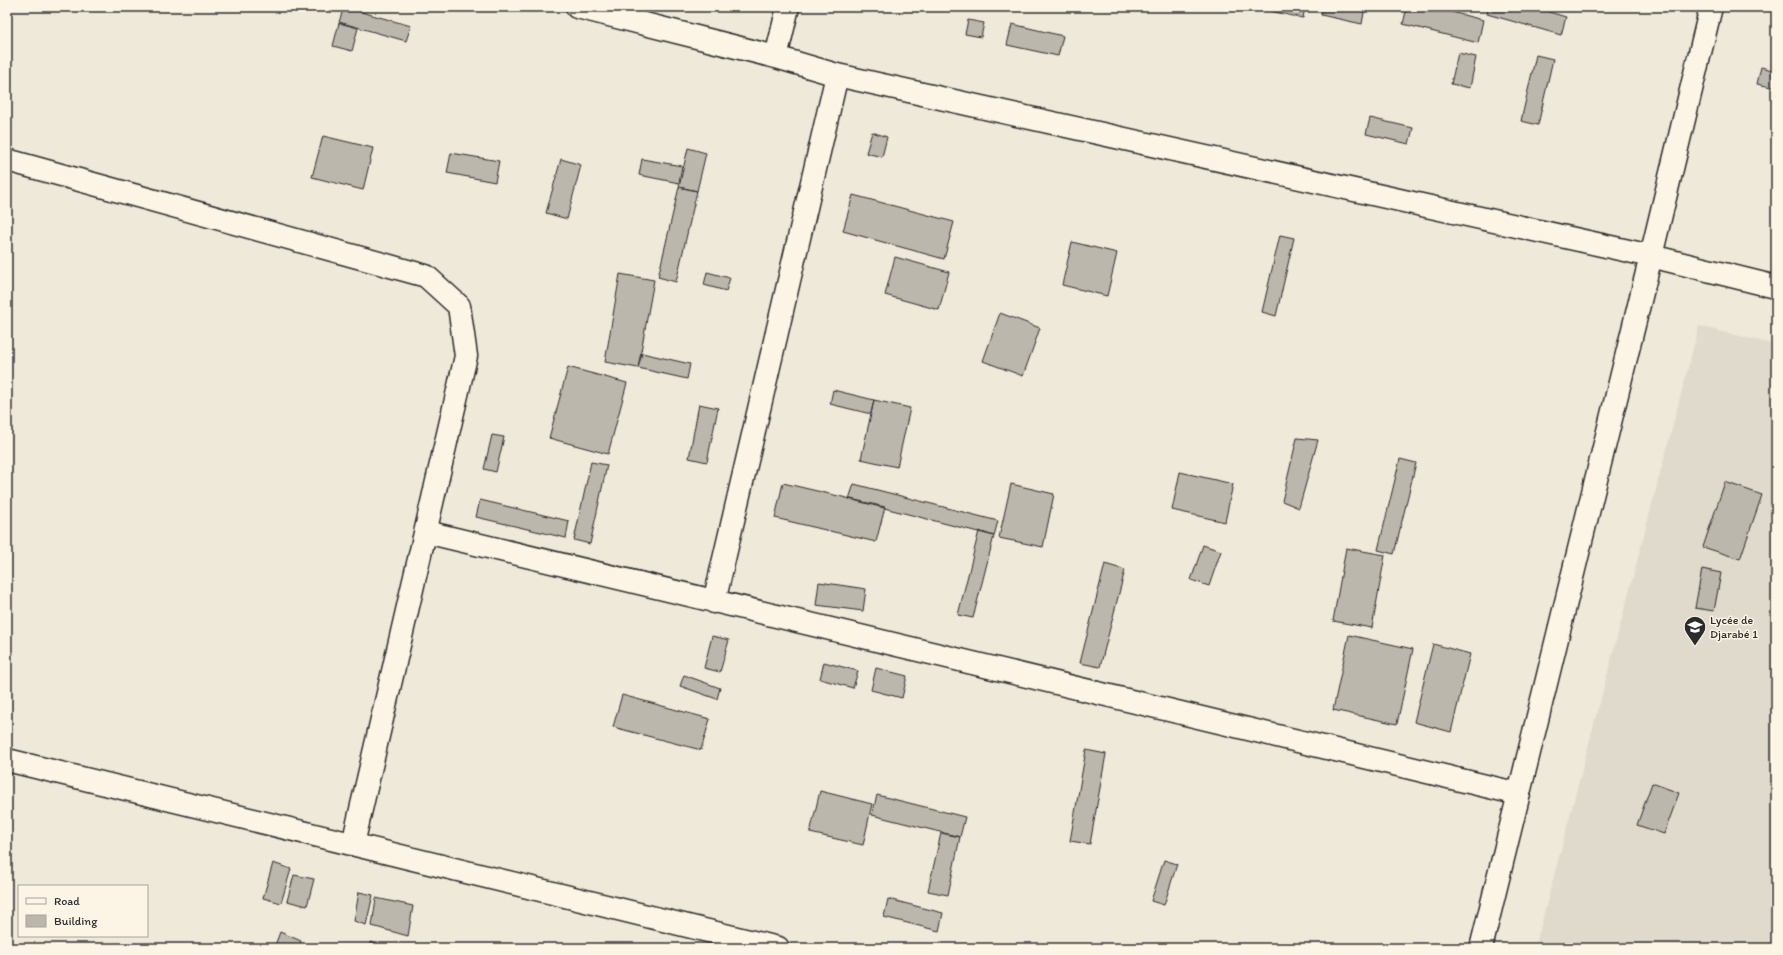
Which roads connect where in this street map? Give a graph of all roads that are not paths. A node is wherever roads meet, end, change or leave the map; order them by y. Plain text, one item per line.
1 (577, 7) edge
2 (788, 7) edge
3 (1710, 7) edge
4 (776, 57) junction
5 (838, 75) junction
6 (7, 160) edge
7 (1651, 256) junction
8 (1776, 287) edge
9 (426, 532) junction
10 (714, 602) junction
11 (7, 760) edge
12 (1519, 794) junction
13 (353, 844) junction
14 (778, 948) edge
15 (1481, 948) edge

1 - 4 street
2 - 4 street
3 - 7 street
4 - 5 street
5 - 7 street
5 - 10 street
6 - 9 street
7 - 8 street
7 - 12 street
9 - 10 street
9 - 13 street
10 - 12 street
11 - 13 street
12 - 15 street
13 - 14 street

